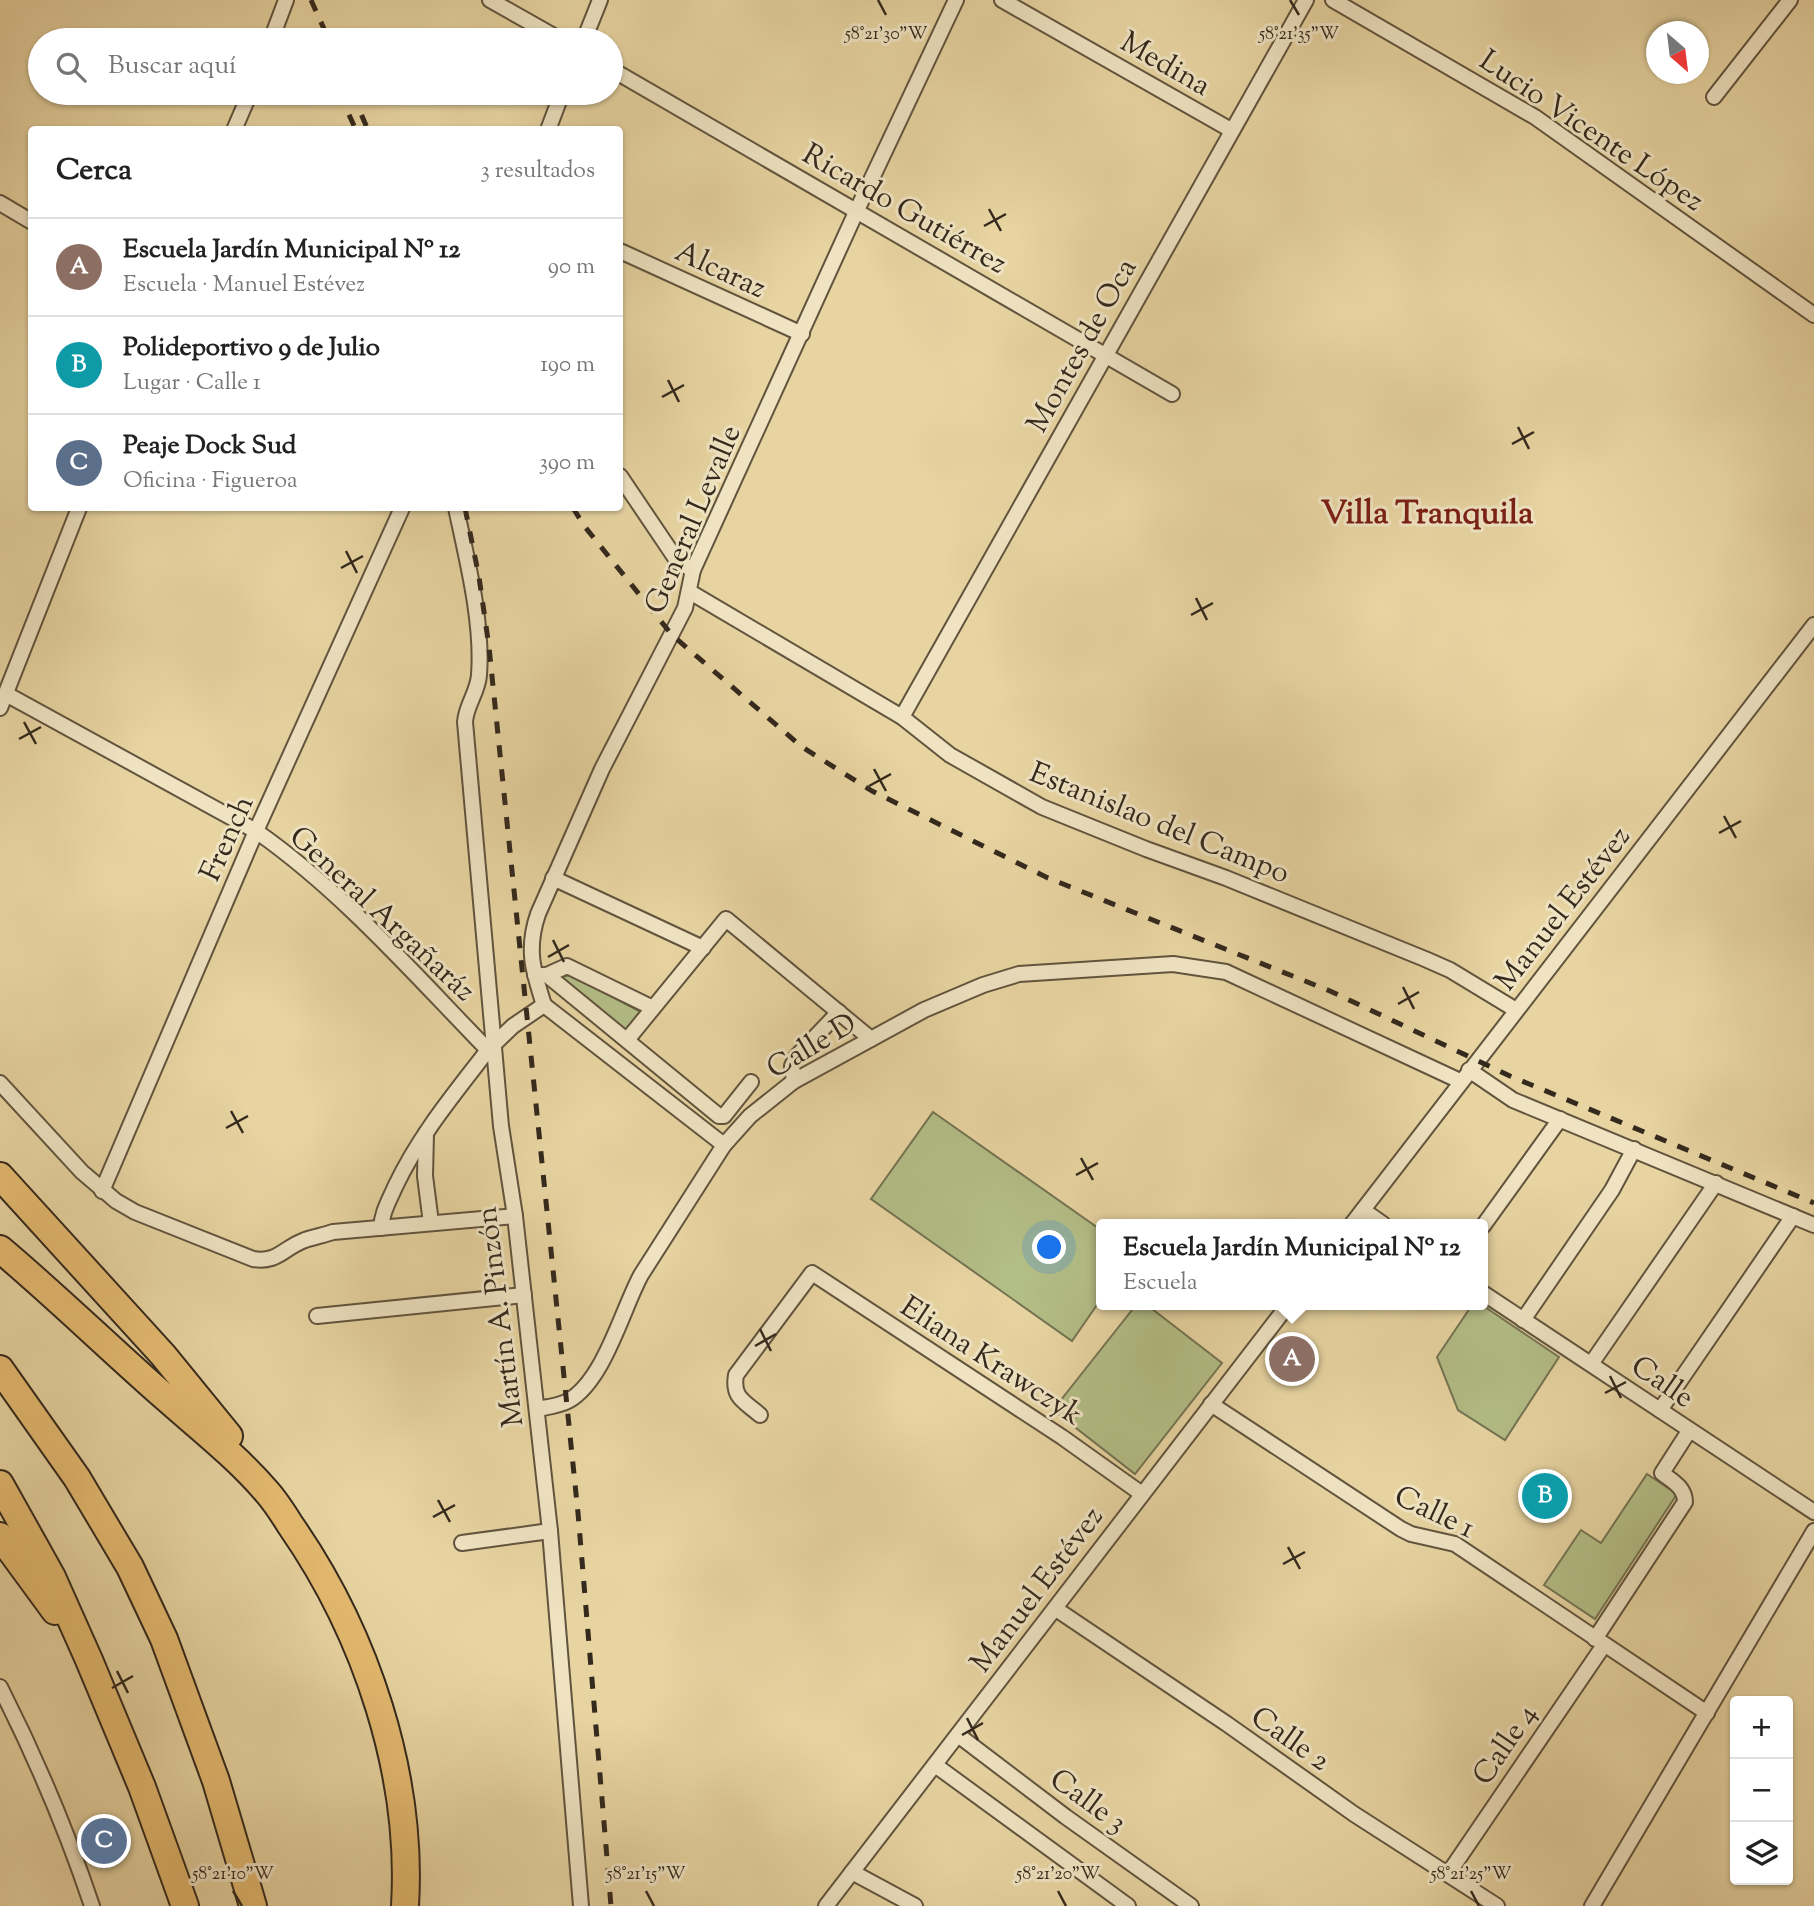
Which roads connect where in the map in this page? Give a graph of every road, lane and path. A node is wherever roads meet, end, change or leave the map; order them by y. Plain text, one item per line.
1 (286, 0) edge
2 (490, 0) edge
3 (600, 0) edge
4 (956, 0) edge
5 (1002, 0) edge
6 (1306, 0) edge
7 (1334, 0) edge
8 (1790, 0) edge
9 (276, 28) edge
10 (540, 28) edge
11 (589, 28) edge
12 (623, 76) edge
13 (1714, 97) dead end
14 (245, 105) edge
15 (557, 105) edge
16 (236, 126) edge
17 (550, 126) edge
18 (1231, 130) junction
19 (0, 203) edge
20 (857, 210) junction
21 (28, 220) edge
22 (623, 252) edge
23 (1814, 314) edge
24 (802, 334) junction
25 (1105, 356) junction
26 (1172, 394) dead end
27 (623, 480) edge
28 (78, 511) edge
29 (401, 511) edge
30 (457, 511) edge
31 (693, 570) junction
32 (690, 592) junction
33 (1814, 625) edge
34 (6, 694) junction
35 (0, 708) edge
36 (902, 717) junction
37 (256, 831) junction
38 (553, 878) junction
39 (702, 948) junction
40 (541, 975) junction
41 (544, 1005) junction
42 (653, 1008) junction
43 (1516, 1010) junction
44 (839, 1012) junction
45 (872, 1039) junction
46 (627, 1040) junction
47 (491, 1046) junction
48 (1465, 1076) junction
49 (794, 1081) junction
50 (751, 1082) dead end
51 (0, 1083) edge
52 (1560, 1119) junction
53 (426, 1132) junction
54 (724, 1146) junction
55 (1634, 1149) junction
56 (0, 1176) edge
57 (1716, 1183) junction
58 (102, 1191) junction
59 (1363, 1210) junction
60 (515, 1216) junction
61 (1793, 1216) junction
62 (1356, 1219) edge
63 (1376, 1219) edge
64 (1488, 1219) edge
65 (431, 1223) junction
66 (1814, 1225) edge
67 (381, 1228) junction
68 (0, 1249) edge
69 (524, 1295) junction
70 (1488, 1296) edge
71 (1285, 1310) edge
72 (317, 1316) dead end
73 (1523, 1320) junction
74 (1591, 1364) junction
75 (0, 1369) edge
76 (1211, 1404) junction
77 (537, 1409) junction
78 (1660, 1410) junction
79 (760, 1415) dead end
80 (1689, 1431) junction
81 (0, 1485) edge
82 (268, 1492) junction
83 (1142, 1494) junction
84 (1814, 1512) edge
85 (550, 1531) junction
86 (1814, 1531) edge
87 (0, 1536) edge
88 (462, 1543) dead end
89 (1056, 1609) junction
90 (1599, 1642) junction
91 (93, 1671) junction
92 (0, 1687) edge
93 (1706, 1713) junction
94 (958, 1735) junction
95 (935, 1765) junction
96 (852, 1872) junction
97 (1448, 1874) junction
98 (92, 1906) edge
99 (185, 1906) edge
100 (253, 1906) edge
101 (405, 1906) edge
102 (580, 1906) edge
103 (826, 1906) edge
104 (915, 1906) edge
105 (1128, 1906) edge
106 (1192, 1906) edge
107 (1497, 1906) edge
108 (1592, 1906) edge

1 - 9 street
2 - 10 street
3 - 11 street
4 - 20 street, General Levalle
5 - 18 street, Medina
6 - 18 street, Montes de Oca
7 - 23 street, Lucio Vicente López
8 - 13 street
12 - 20 street, Ricardo Gutiérrez
14 - 16 street
15 - 17 street
18 - 25 street, Montes de Oca
19 - 21 street
20 - 24 street, General Levalle
20 - 25 street, Ricardo Gutiérrez
22 - 24 street, Alcaraz
24 - 31 street, General Levalle
25 - 26 street, Ricardo Gutiérrez
25 - 36 street, Montes de Oca
27 - 31 street
28 - 34 street
29 - 37 street, French
30 - 47 street, Martín A. Pinzón
31 - 32 street, General Levalle
32 - 36 street, Estanislao del Campo
32 - 38 street, General Levalle
33 - 43 street, Manuel Estévez
34 - 35 street
34 - 37 street, General Argañaráz
36 - 43 street, Estanislao del Campo
37 - 47 street, General Argañaráz
37 - 58 street, French
38 - 39 street
38 - 40 street, General Levalle
39 - 42 street
39 - 44 street
40 - 41 street, General Levalle
40 - 42 street
40 - 46 street
41 - 47 street
41 - 54 street
42 - 46 street
43 - 48 street, Manuel Estévez
44 - 45 street
44 - 49 street
45 - 48 street, Calle D
45 - 49 street, Calle D
46 - 50 street
47 - 53 street
47 - 60 street, Martín A. Pinzón
48 - 52 street, Calle D
48 - 59 street, Manuel Estévez
49 - 54 street, Calle D
51 - 58 street
52 - 55 street, Calle D
52 - 64 street
53 - 65 street
53 - 67 street
54 - 77 street, Calle D
55 - 57 street, Calle D
55 - 73 street
56 - 82 highway
57 - 61 street, Calle D
57 - 74 street
58 - 67 street
59 - 62 street, Manuel Estévez
59 - 63 street
60 - 65 street
60 - 69 street, Martín A. Pinzón
61 - 66 street, Calle D
61 - 78 street
65 - 67 street
68 - 82 highway
69 - 72 street
69 - 77 street, Martín A. Pinzón
70 - 73 street, Calle
71 - 76 street, Manuel Estévez
73 - 74 street, Calle
74 - 78 street, Calle
75 - 100 highway
76 - 83 street, Manuel Estévez
76 - 90 street, Calle 1
77 - 85 street, Martín A. Pinzón
78 - 80 street, Calle
79 - 83 street, Eliana Krawczyk
80 - 84 street, Calle
80 - 90 street, Calle 4
81 - 91 highway
82 - 101 highway
83 - 89 street, Manuel Estévez
85 - 88 street
85 - 102 street, Martín A. Pinzón
86 - 93 street
87 - 91 highway
89 - 94 street, Manuel Estévez
89 - 97 street, Calle 2
90 - 93 street, Calle 1
90 - 97 street, Calle 4
91 - 99 highway
92 - 98 street
93 - 108 street
94 - 95 street, Manuel Estévez
94 - 106 street, Calle 3
95 - 96 street, Manuel Estévez
95 - 105 street
96 - 103 street, Manuel Estévez
96 - 104 street
97 - 107 street, Calle 2

